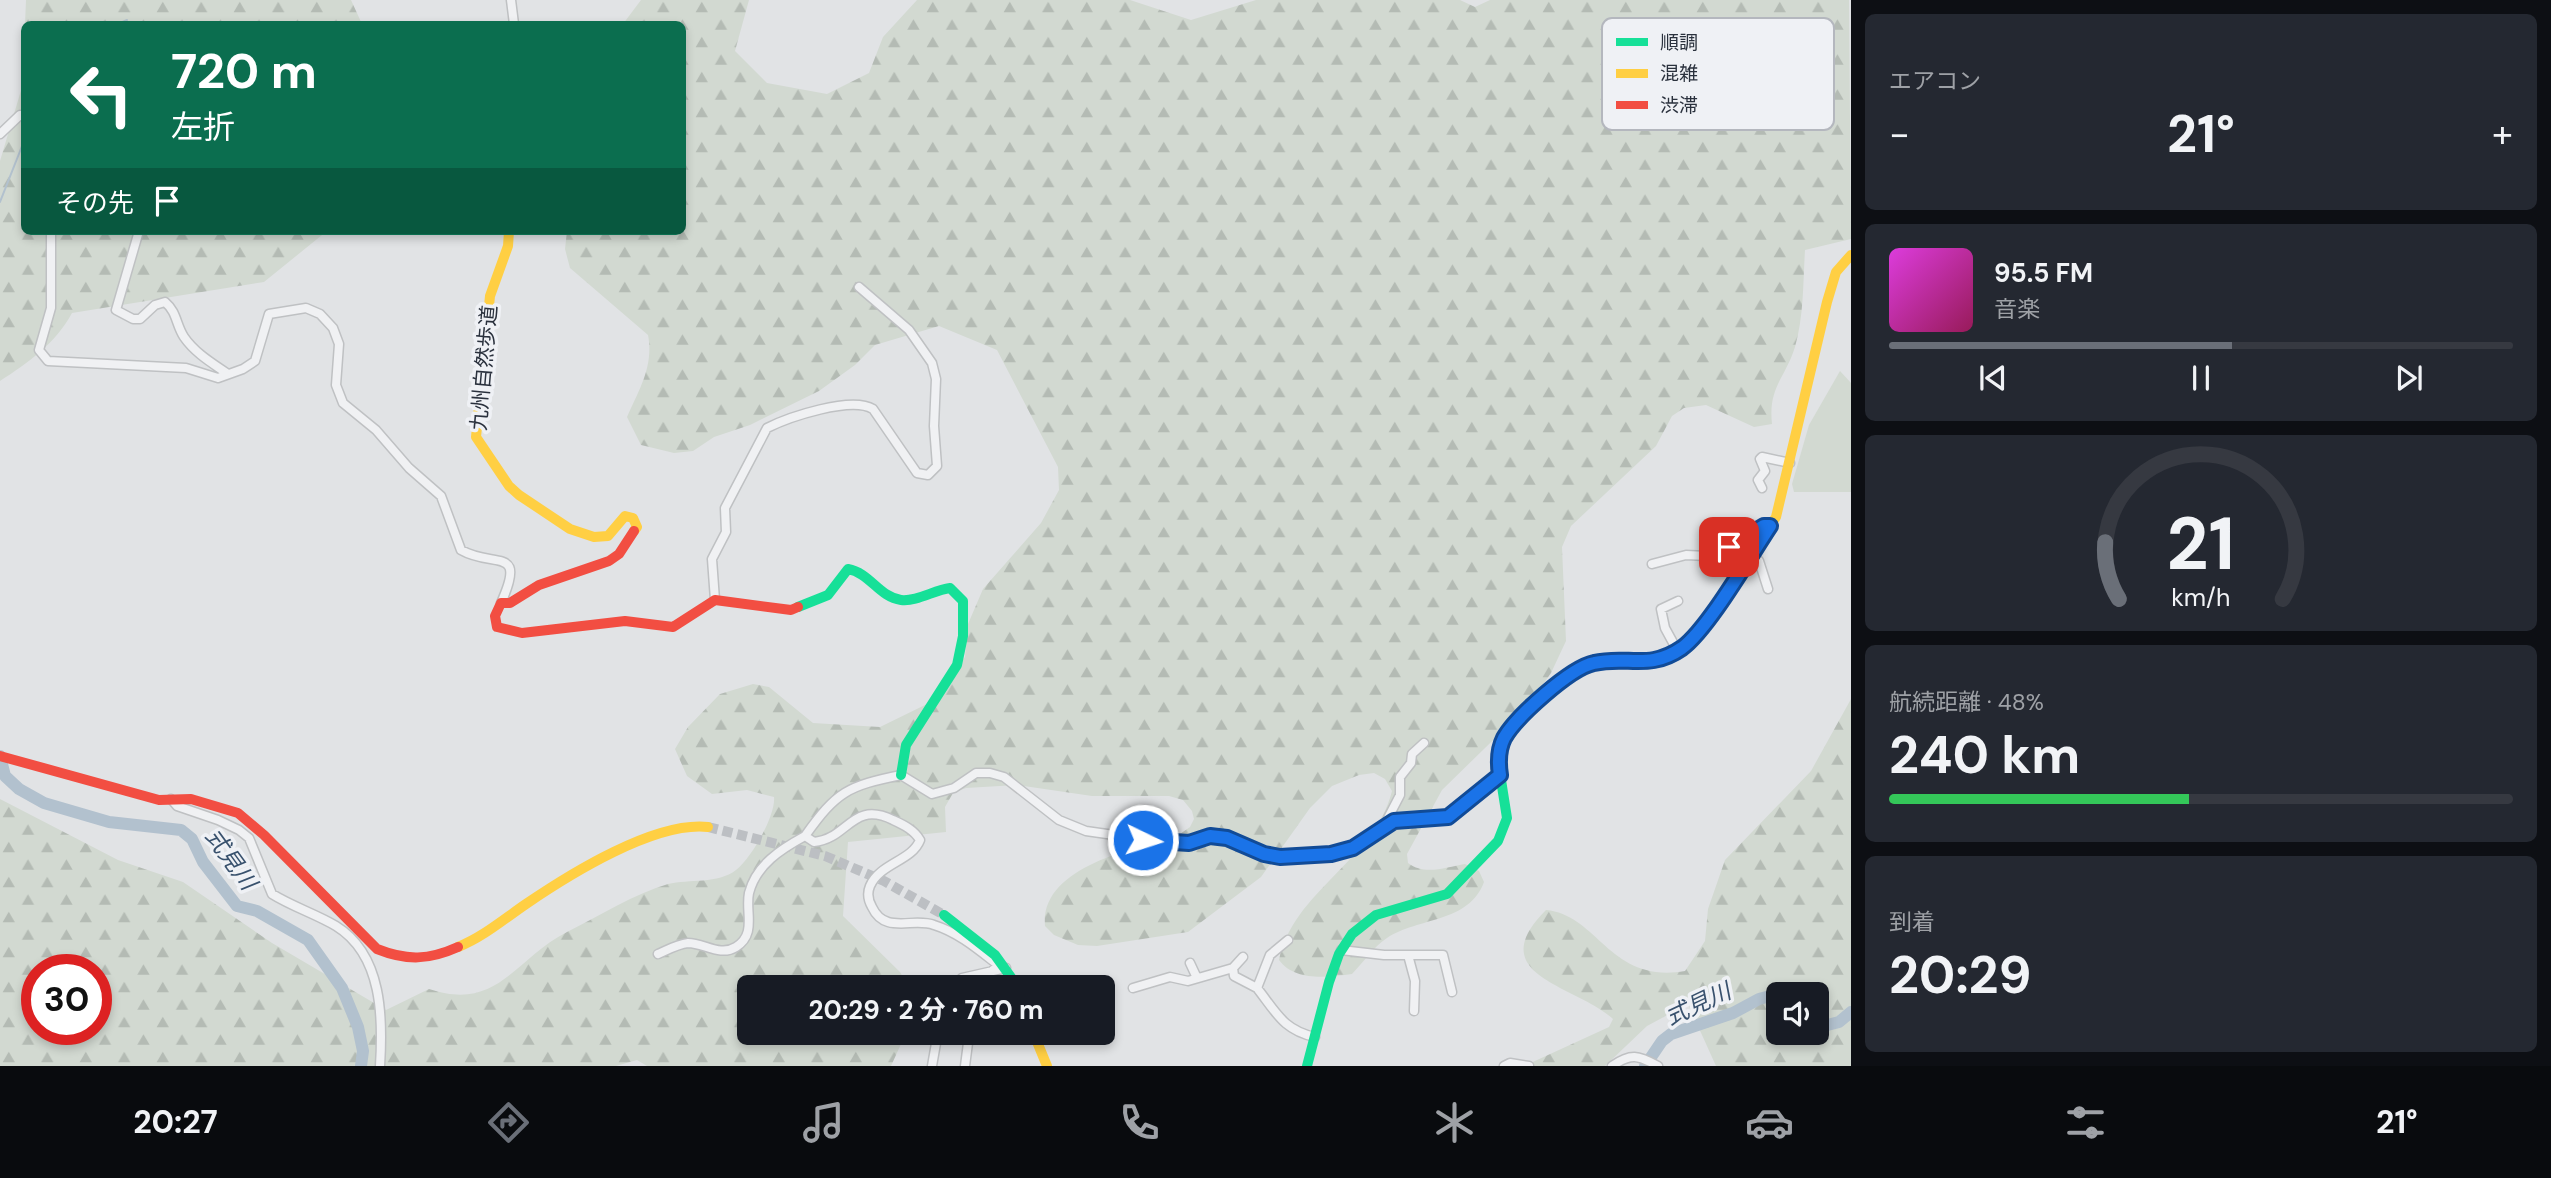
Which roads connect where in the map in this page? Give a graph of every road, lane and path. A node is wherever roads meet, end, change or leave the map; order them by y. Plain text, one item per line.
1 (511, 0) edge
2 (514, 21) edge
3 (21, 115) edge
4 (0, 134) edge
5 (51, 235) edge
6 (138, 235) edge
7 (509, 235) edge
8 (1851, 255) edge
9 (859, 287) dead end
10 (228, 374) junction
11 (1790, 464) junction
12 (1762, 488) dead end
13 (1770, 526) junction
14 (1752, 553) junction
15 (1652, 564) dead end
16 (1768, 589) dead end
17 (715, 600) junction
18 (1678, 601) dead end
19 (501, 603) junction
20 (1677, 650) junction
21 (1424, 743) dead end
22 (0, 756) edge
23 (901, 775) junction
24 (1500, 775) junction
25 (171, 799) junction
26 (1389, 824) junction
27 (708, 827) tunnel mouth
28 (805, 836) junction
29 (944, 915) tunnel mouth
30 (1288, 940) dead end
31 (1341, 950) junction
32 (658, 954) dead end
33 (1408, 955) junction
34 (1243, 957) dead end
35 (1190, 963) dead end
36 (1233, 968) junction
37 (1001, 969) junction
38 (975, 975) edge
39 (992, 975) edge
40 (1007, 975) edge
41 (1197, 978) junction
42 (1133, 988) dead end
43 (1257, 988) junction
44 (1452, 992) dead end
45 (1414, 1011) dead end
46 (1315, 1037) junction
47 (936, 1045) edge
48 (968, 1045) edge
49 (1038, 1045) edge
50 (380, 1066) edge
51 (934, 1066) edge
52 (965, 1066) edge
53 (1047, 1066) edge
54 (1307, 1066) edge
55 (1504, 1066) edge
56 (1529, 1066) edge
57 (1612, 1066) edge
58 (1658, 1066) edge

1 - 2 street
3 - 4 street
5 - 10 street
6 - 10 street
7 - 19 street, 九州自然歩道
8 - 11 street
9 - 17 street
10 - 19 street
11 - 12 street
11 - 13 street
13 - 14 street
13 - 15 street
14 - 16 street
14 - 20 street
17 - 19 street
17 - 23 street
18 - 20 street
20 - 24 street
21 - 26 street
22 - 25 street
23 - 26 street
23 - 28 street
24 - 26 street
24 - 31 street
25 - 27 street
25 - 50 street
28 - 32 street
28 - 37 street
29 - 37 street
30 - 43 street
31 - 33 street
31 - 46 street
33 - 44 street
33 - 45 street
34 - 36 street
35 - 41 street
36 - 41 street
36 - 43 street
37 - 38 street
37 - 39 street
37 - 40 street
41 - 42 street
43 - 46 street
46 - 54 street
47 - 51 street
48 - 52 street
49 - 53 street
55 - 56 street
57 - 58 street

